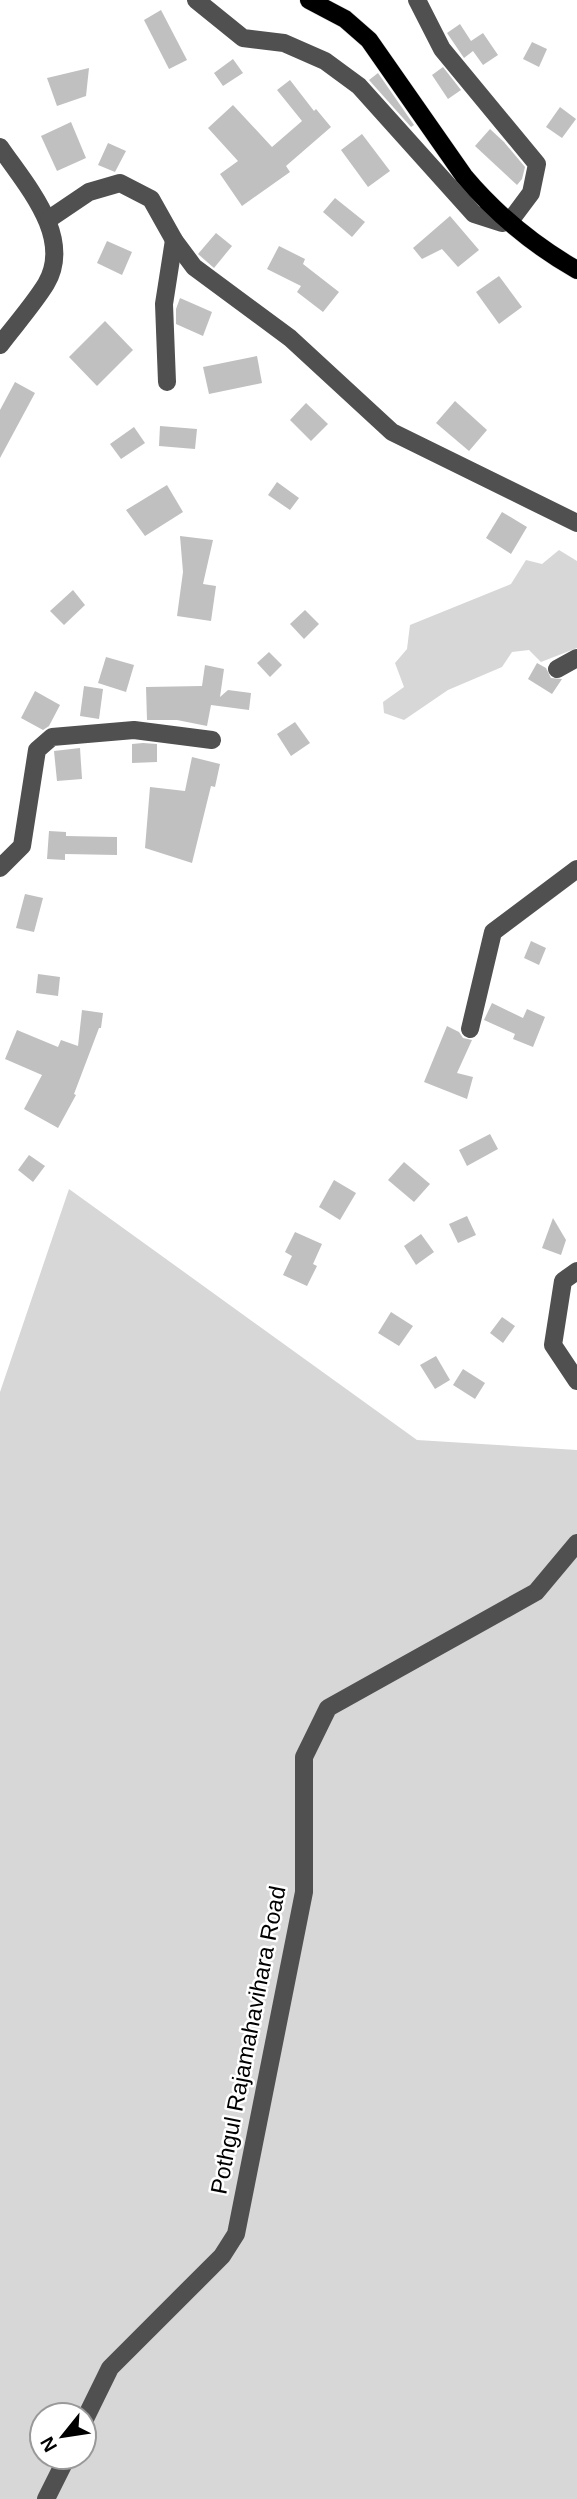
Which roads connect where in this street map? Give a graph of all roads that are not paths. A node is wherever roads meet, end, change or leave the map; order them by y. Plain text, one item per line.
1 (196, 0) edge
2 (309, 0) edge
3 (418, 0) edge
4 (0, 147) edge
5 (48, 219) junction
6 (510, 221) junction
7 (174, 240) junction
8 (577, 271) edge
9 (0, 345) edge
10 (167, 382) dead end
11 (577, 523) edge
12 (577, 658) edge
13 (557, 669) dead end
14 (212, 740) dead end
15 (0, 868) edge
16 (577, 869) edge
17 (470, 1029) dead end
18 (577, 1271) edge
19 (577, 1381) edge
20 (577, 1543) edge
21 (94, 2401) edge
22 (60, 2471) edge
23 (46, 2499) edge

1 - 6 street
2 - 6 main road
3 - 6 street
4 - 5 street
5 - 7 street
5 - 9 street
6 - 8 main road
7 - 10 street
7 - 11 street
12 - 13 street
14 - 15 street
16 - 17 street
18 - 19 street
20 - 21 street, Pothgul Rajamahavihara Road
22 - 23 street

